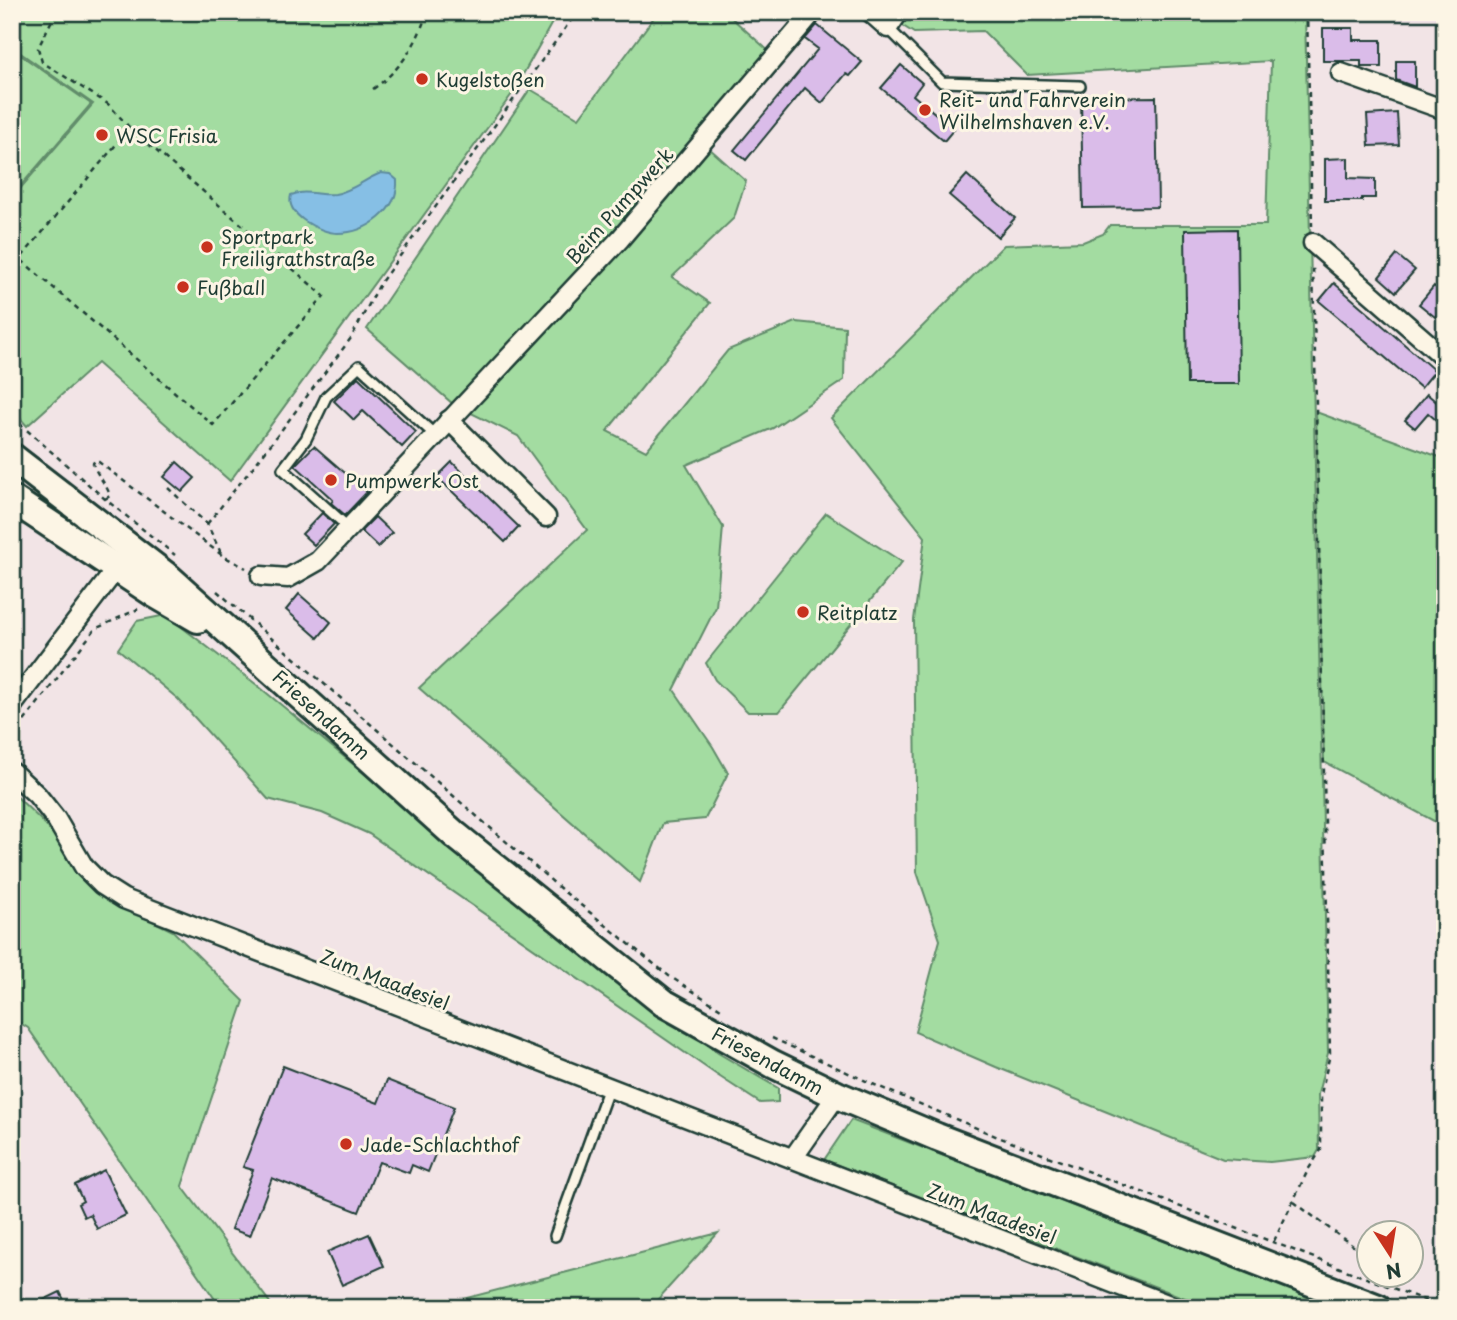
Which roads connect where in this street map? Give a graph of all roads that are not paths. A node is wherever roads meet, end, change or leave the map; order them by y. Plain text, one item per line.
1 (813, 12) edge
2 (870, 12) edge
3 (899, 12) edge
4 (888, 28) junction
5 (1341, 73) dead end
6 (1080, 86) dead end
7 (1445, 110) edge
8 (1313, 243) road end
9 (1442, 348) edge
10 (449, 420) junction
11 (435, 435) junction
12 (12, 457) edge
13 (12, 499) edge
14 (546, 517) dead end
15 (349, 528) junction
16 (124, 558) junction
17 (261, 576) road end
18 (12, 706) edge
19 (12, 772) edge
20 (609, 1087) junction
21 (837, 1096) junction
22 (793, 1158) junction
23 (555, 1236) dead end
24 (1380, 1296) edge
25 (1177, 1308) edge

1 - 10 street, Beim Pumpwerk
2 - 4 street
3 - 4 street
4 - 6 lane
5 - 7 street
8 - 9 street
10 - 11 street, Beim Pumpwerk
10 - 14 street
11 - 15 street, Beim Pumpwerk
11 - 15 lane
12 - 16 main road, Friesendamm
13 - 16 main road, Friesendamm
15 - 17 street, Beim Pumpwerk
16 - 18 street
16 - 21 main road, Friesendamm
19 - 20 street, Zum Maadesiel
20 - 22 street, Zum Maadesiel
20 - 23 lane
21 - 22 street
21 - 24 main road, Friesendamm
22 - 25 street, Zum Maadesiel

